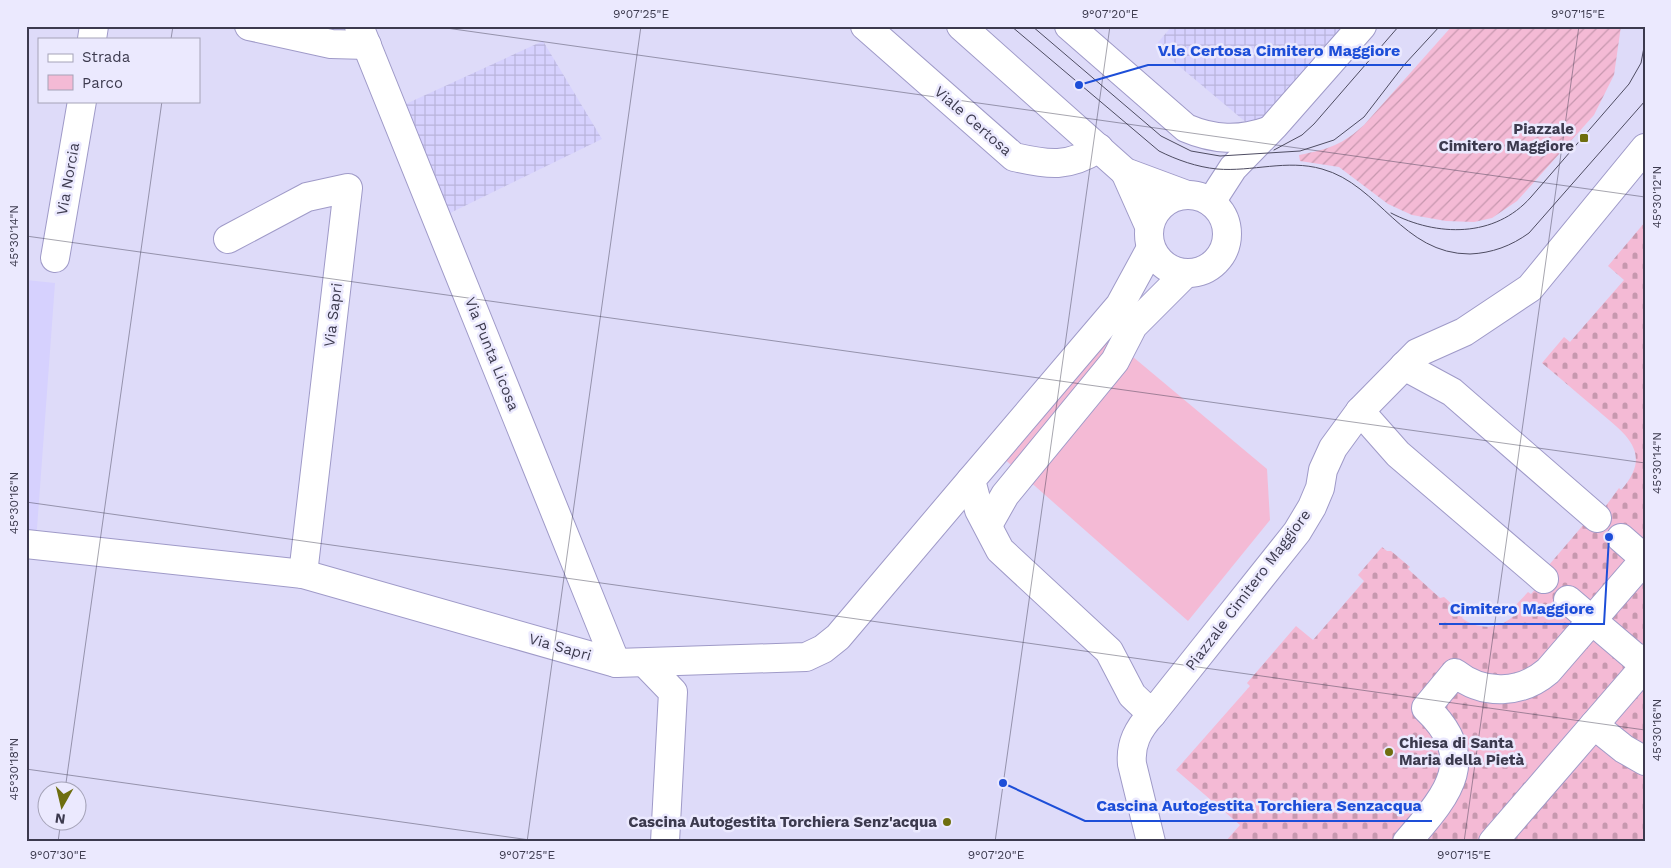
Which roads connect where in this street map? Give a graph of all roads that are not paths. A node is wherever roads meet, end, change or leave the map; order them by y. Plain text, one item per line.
1 (865, 26) edge
2 (961, 26) edge
3 (1069, 26) edge
4 (1362, 26) edge
5 (265, 27) edge
6 (363, 36) edge
7 (82, 102) edge
8 (1268, 131) junction
9 (1099, 148) junction
10 (1645, 148) edge
11 (1125, 172) junction
12 (1199, 198) junction
13 (1150, 237) junction
14 (228, 239) dead end
15 (55, 258) dead end
16 (1186, 273) junction
17 (1404, 366) junction
18 (1360, 411) junction
19 (971, 480) junction
20 (1597, 518) dead end
21 (988, 525) junction
22 (1621, 538) dead end
23 (26, 544) edge
24 (1645, 559) edge
25 (303, 574) junction
26 (1544, 579) dead end
27 (1568, 600) dead end
28 (1593, 619) junction
29 (1645, 660) edge
30 (616, 663) junction
31 (645, 663) junction
32 (1645, 666) edge
33 (1152, 714) junction
34 (1594, 724) junction
35 (1645, 761) edge
36 (665, 842) edge
37 (1151, 842) edge
38 (1406, 842) edge
39 (1493, 842) edge

1 - 9 street, Viale Certosa
2 - 9 street
3 - 8 street
4 - 8 street
5 - 6 street
6 - 30 street, Via Punta Licosa
7 - 15 street, Via Norcia
8 - 12 street
9 - 11 street
10 - 17 street, Piazzale Cimitero Maggiore
11 - 12 street
11 - 13 street
12 - 13 street
12 - 16 street
13 - 16 street
13 - 19 street
14 - 25 street, Via Sapri
16 - 21 street
17 - 18 street, Piazzale Cimitero Maggiore
17 - 20 street
18 - 26 street
18 - 33 street, Piazzale Cimitero Maggiore
19 - 21 street
19 - 31 street
21 - 33 street
22 - 24 street
23 - 25 street, Via Sapri
24 - 28 street
25 - 30 street, Via Sapri
27 - 28 street
28 - 29 street
28 - 38 street
30 - 31 street, Via Sapri
31 - 36 street
32 - 34 street
33 - 37 street, Piazzale Cimitero Maggiore
34 - 35 street
34 - 39 street

